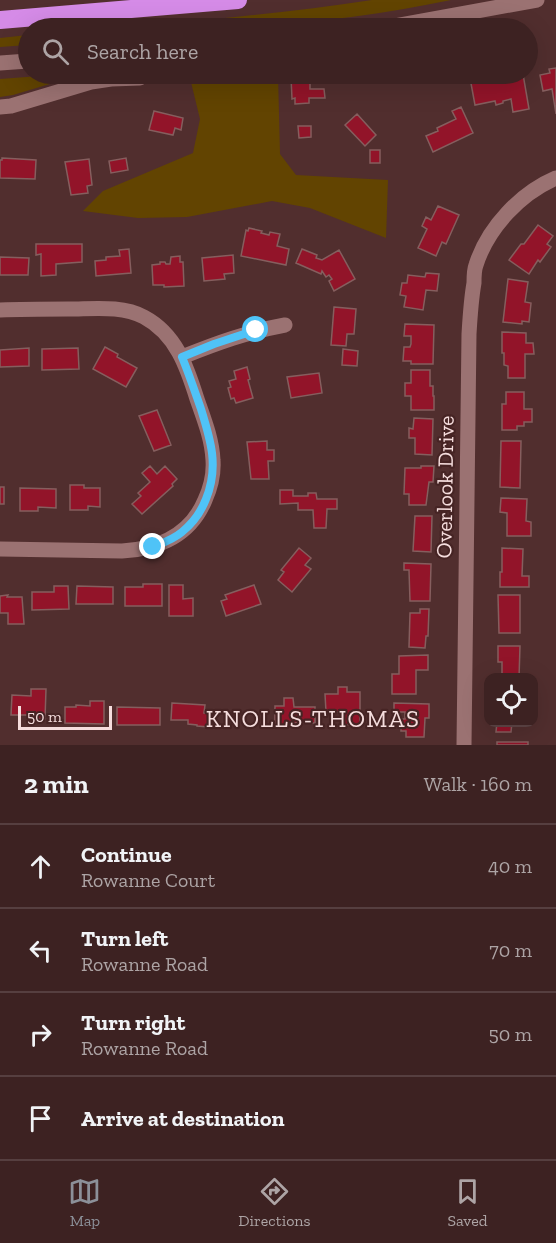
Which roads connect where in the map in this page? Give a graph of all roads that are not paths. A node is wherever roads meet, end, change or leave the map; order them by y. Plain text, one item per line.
1 (238, 0) edge
2 (510, 0) edge
3 (537, 0) edge
4 (484, 9) junction
5 (18, 18) edge
6 (24, 18) edge
7 (437, 18) edge
8 (0, 20) edge
9 (18, 62) edge
10 (0, 63) edge
11 (84, 84) edge
12 (0, 107) edge
13 (556, 178) edge
14 (0, 310) edge
15 (285, 325) dead end
16 (182, 357) junction
17 (0, 549) edge
18 (464, 745) edge

1 - 6 highway
2 - 4 street
3 - 4 street
4 - 7 street
5 - 8 highway
9 - 10 street
11 - 12 street
13 - 18 street, Overlook Drive
14 - 16 street
15 - 16 street
16 - 17 street

